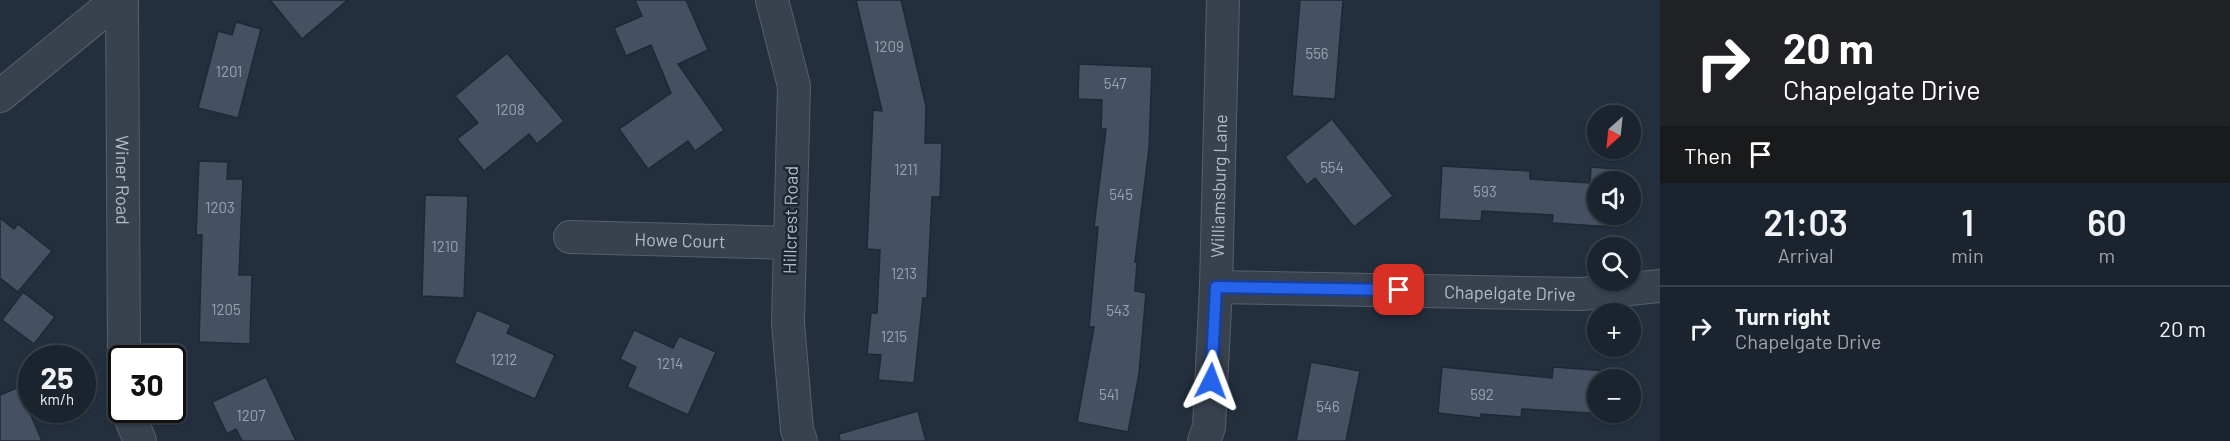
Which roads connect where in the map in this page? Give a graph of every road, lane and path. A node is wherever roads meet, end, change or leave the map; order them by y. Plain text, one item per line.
1 (119, 0) edge
2 (772, 0) edge
3 (1223, 0) edge
4 (0, 96) edge
5 (570, 237) dead end
6 (790, 243) junction
7 (1660, 286) edge
8 (1216, 287) junction
9 (124, 345) edge
10 (132, 423) edge
11 (140, 441) edge
12 (801, 441) edge
13 (1204, 441) edge

1 - 4 street
1 - 9 street, Winer Road
2 - 6 street, Hillcrest Road
3 - 8 street, Williamsburg Lane
5 - 6 street, Howe Court
6 - 12 street, Hillcrest Road
7 - 8 street, Chapelgate Drive
8 - 13 street, Williamsburg Lane
10 - 11 street

